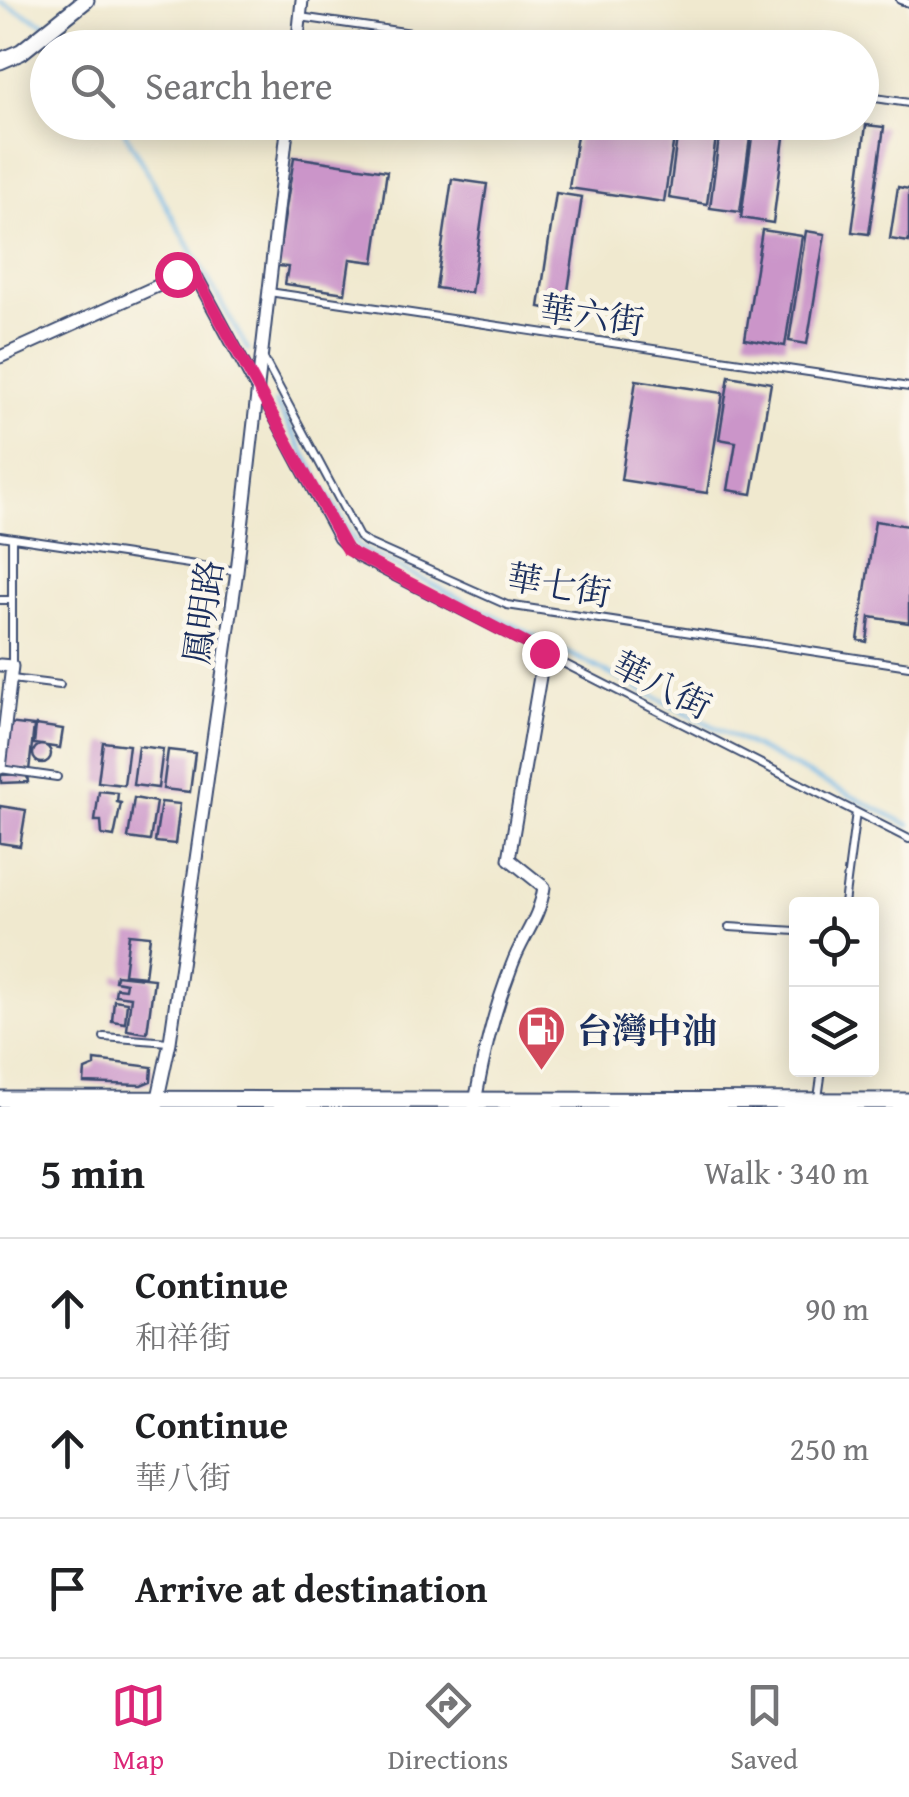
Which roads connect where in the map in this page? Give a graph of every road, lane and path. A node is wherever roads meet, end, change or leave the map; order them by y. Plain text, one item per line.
1 (86, 0) edge
2 (302, 0) edge
3 (900, 0) edge
4 (909, 4) edge
5 (300, 17) junction
6 (49, 30) edge
7 (299, 30) edge
8 (391, 30) edge
9 (30, 43) edge
10 (0, 61) edge
11 (879, 99) edge
12 (909, 103) edge
13 (286, 140) edge
14 (268, 292) junction
15 (261, 352) junction
16 (0, 357) edge
17 (256, 387) junction
18 (909, 387) edge
19 (0, 536) edge
20 (12, 538) junction
21 (237, 571) junction
22 (0, 600) edge
23 (12, 600) junction
24 (544, 653) junction
25 (909, 666) edge
26 (8, 670) edge
27 (60, 685) dead end
28 (3, 728) edge
29 (0, 769) edge
30 (57, 777) dead end
31 (856, 812) junction
32 (909, 839) edge
33 (845, 897) edge
34 (728, 926) dead end
35 (789, 930) edge
36 (104, 1037) dead end
37 (170, 1042) junction
38 (821, 1077) edge
39 (0, 1099) edge
40 (818, 1100) junction
41 (909, 1101) edge
42 (157, 1104) edge
43 (474, 1104) edge
44 (595, 1104) edge

1 - 6 street
2 - 5 street
3 - 4 lane
5 - 7 street
5 - 8 lane
9 - 10 street
11 - 12 lane
13 - 14 street, 鳳明路
14 - 15 street, 鳳明路
14 - 18 lane, 華六街
15 - 17 street, 鳳明路
15 - 25 lane, 華七街
16 - 17 street
17 - 21 street, 鳳明路
17 - 24 lane, 華八街
19 - 20 lane
20 - 21 lane
20 - 23 lane
21 - 37 street, 鳳明路
22 - 23 lane
23 - 26 lane
24 - 31 lane, 華八街
24 - 43 street
26 - 27 lane
26 - 28 street
28 - 29 street
29 - 30 lane
31 - 32 lane, 華八街
31 - 33 lane
34 - 35 lane
36 - 37 lane
37 - 42 street, 鳳明路
38 - 40 lane
39 - 42 street
40 - 41 street
40 - 44 street
42 - 43 street
43 - 44 street

